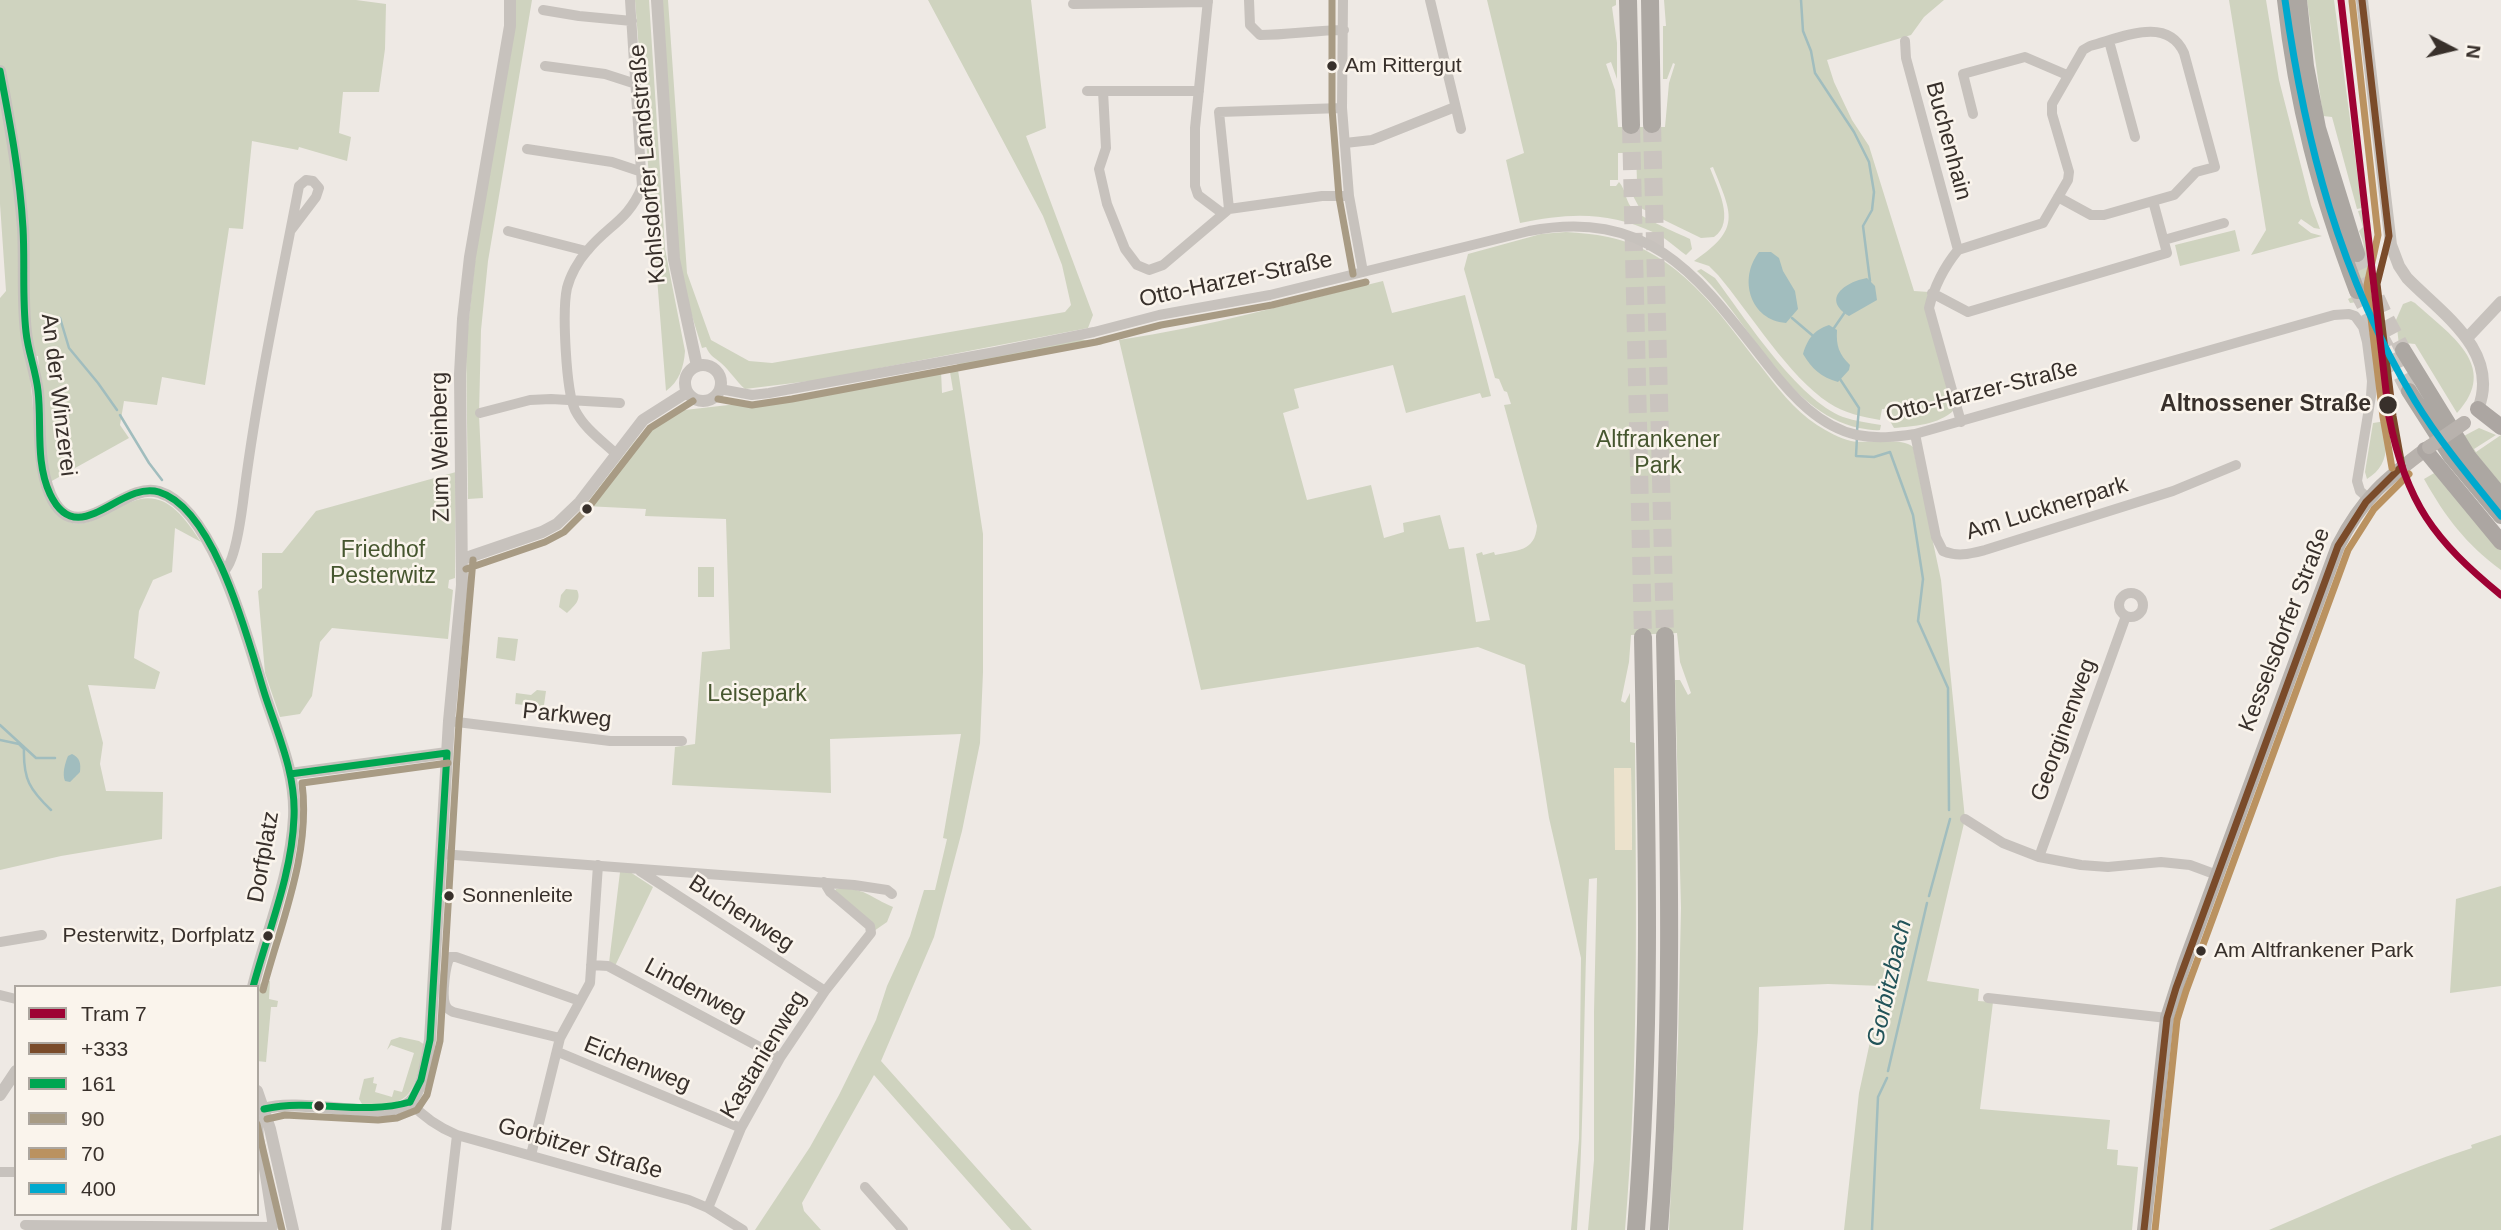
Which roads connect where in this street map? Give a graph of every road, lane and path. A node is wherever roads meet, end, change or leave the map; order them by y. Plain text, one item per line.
1 (510, 0) edge
2 (630, 0) edge
3 (657, 0) edge
4 (1249, 0) edge
5 (1343, 0) edge
6 (1430, 0) edge
7 (1628, 0) edge
8 (1650, 0) edge
9 (2285, 0) edge
10 (2299, 0) edge
11 (2362, 0) edge
12 (1208, 1) edge
13 (1073, 4) dead end
14 (543, 10) dead end
15 (632, 21) junction
16 (1344, 30) junction
17 (1905, 41) dead end
18 (2109, 41) junction
19 (545, 66) dead end
20 (0, 71) edge
21 (2067, 75) junction
22 (636, 84) junction
23 (1087, 91) dead end
24 (1102, 91) junction
25 (1199, 91) junction
26 (1455, 107) junction
27 (1342, 108) junction
28 (1973, 114) dead end
29 (1631, 124) tunnel mouth
30 (1652, 124) tunnel mouth
31 (1461, 129) dead end
32 (2135, 137) dead end
33 (1345, 143) junction
34 (527, 149) dead end
35 (642, 172) junction
36 (1349, 196) junction
37 (2058, 197) junction
38 (2153, 201) junction
39 (1226, 211) junction
40 (2224, 223) dead end
41 (291, 230) junction
42 (508, 231) dead end
43 (2164, 240) junction
44 (1958, 250) junction
45 (586, 251) junction
46 (2357, 254) tunnel mouth
47 (1363, 272) junction
48 (2357, 291) tunnel mouth
49 (1933, 293) junction
50 (2501, 302) edge
51 (2470, 335) junction
52 (2403, 350) tunnel mouth
53 (697, 366) junction
54 (720, 389) junction
55 (2409, 391) tunnel mouth
56 (687, 392) junction
57 (571, 400) junction
58 (620, 403) dead end
59 (2478, 409) junction
60 (480, 413) dead end
61 (1961, 422) junction
62 (2501, 427) edge
63 (1915, 434) junction
64 (2427, 449) junction
65 (615, 453) junction
66 (2236, 465) dead end
67 (2501, 496) edge
68 (2368, 498) junction
69 (2501, 516) edge
70 (2501, 542) edge
71 (463, 559) junction
72 (223, 572) junction
73 (2126, 616) dead end
74 (1665, 636) tunnel mouth
75 (1643, 637) tunnel mouth
76 (269, 709) joint
77 (449, 721) junction
78 (682, 741) dead end
79 (447, 753) junction
80 (290, 774) junction
81 (1965, 820) dead end
82 (441, 854) junction
83 (2039, 857) junction
84 (598, 865) junction
85 (636, 869) junction
86 (2217, 875) junction
87 (824, 882) junction
88 (892, 894) dead end
89 (41, 935) dead end
90 (0, 943) edge
91 (591, 965) junction
92 (254, 985) edge
93 (825, 992) junction
94 (1987, 998) dead end
95 (580, 1001) junction
96 (2167, 1018) junction
97 (560, 1038) junction
98 (558, 1052) junction
99 (780, 1058) junction
100 (14, 1074) edge
101 (0, 1095) edge
102 (259, 1096) edge
103 (410, 1102) junction
104 (265, 1113) junction
105 (259, 1122) edge
106 (741, 1128) junction
107 (457, 1135) junction
108 (259, 1137) edge
109 (531, 1155) junction
110 (865, 1187) dead end
111 (708, 1208) junction
112 (26, 1225) dead end
113 (293, 1230) edge
114 (446, 1230) edge
115 (743, 1230) edge
116 (903, 1230) edge
117 (1636, 1230) edge
118 (1658, 1230) edge
119 (2144, 1230) edge

1 - 71 street, Zum Weinberg
2 - 15 street
3 - 53 street, Kohlsdorfer Landstraße
4 - 16 street
5 - 16 street
6 - 26 street
7 - 29 highway
8 - 30 highway
9 - 48 highway
10 - 46 highway
11 - 51 street
12 - 13 street
12 - 25 street
14 - 15 street
15 - 22 street
16 - 27 street
17 - 44 street, Buchenhain
18 - 21 street
18 - 32 street
18 - 38 street
19 - 22 street
20 - 72 street, An der Winzerei
21 - 28 street
21 - 37 street
22 - 35 street
23 - 24 street
24 - 25 street
24 - 39 street
25 - 39 street
26 - 31 street
26 - 33 street
27 - 33 street
27 - 39 street
33 - 36 street
34 - 35 street
35 - 45 street
36 - 39 street
36 - 47 street
37 - 38 street
37 - 44 street
38 - 43 street
40 - 43 street
41 - 41 street
41 - 72 street
42 - 45 street
43 - 49 street
44 - 49 street
45 - 57 street
47 - 54 street, Otto-Harzer-Straße
47 - 63 street, Otto-Harzer-Straße
49 - 61 street
50 - 51 street
51 - 59 street
52 - 67 highway
53 - 54 street
53 - 56 street
54 - 56 street
55 - 69 highway
56 - 65 street
57 - 58 street
57 - 60 street
57 - 65 street
59 - 62 main road
59 - 64 main road, Kesselsdorfer Straße, bridge
61 - 63 street, Otto-Harzer-Straße
61 - 68 street, Otto-Harzer-Straße
63 - 66 street, Am Lucknerpark
64 - 68 main road, Kesselsdorfer Straße
64 - 70 main road
65 - 71 street
68 - 86 main road, Kesselsdorfer Straße
71 - 77 street, Zum Weinberg
72 - 76 street, An der Winzerei
73 - 83 street, Georginenweg
74 - 118 highway
75 - 117 highway
76 - 80 street, Dorfplatz
77 - 78 street, Parkweg
77 - 79 street, Zum Weinberg
79 - 80 street
79 - 82 street, Zum Weinberg
80 - 92 street, Dorfplatz
81 - 83 street
82 - 84 street
82 - 103 street, Zum Weinberg
83 - 86 street
84 - 85 street
84 - 91 street
85 - 87 street
85 - 93 street, Buchenweg
86 - 96 main road, Kesselsdorfer Straße
87 - 88 street
87 - 93 street, Kastanienweg
89 - 90 street
91 - 95 street
91 - 99 street, Lindenweg
93 - 99 street, Kastanienweg
94 - 96 street
95 - 97 street
95 - 97 street
96 - 119 main road, Kesselsdorfer Straße
97 - 98 street
98 - 106 street, Eichenweg
98 - 109 street
99 - 106 street, Kastanienweg
100 - 101 street
102 - 104 street
103 - 104 street
103 - 107 street, Gorbitzer Straße
104 - 105 street
104 - 113 street
106 - 111 street, Kastanienweg
107 - 109 street, Gorbitzer Straße
107 - 114 street
108 - 112 street
109 - 111 street, Gorbitzer Straße
110 - 116 street
111 - 115 street, Gorbitzer Straße

